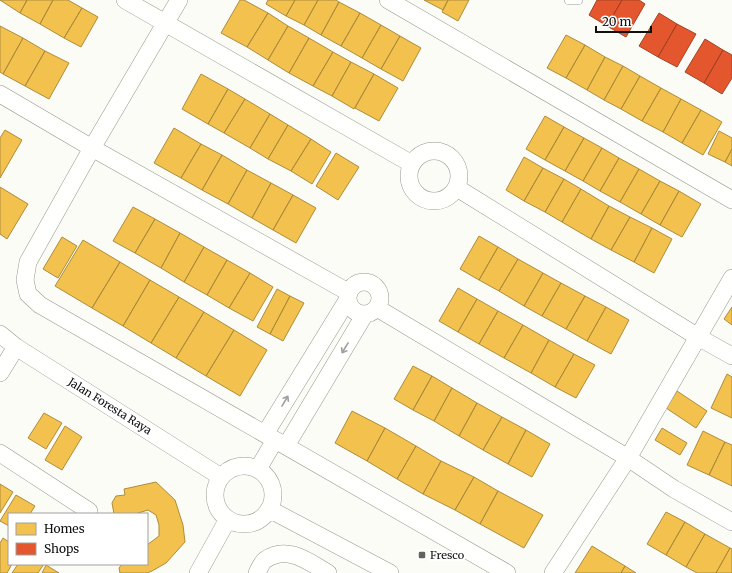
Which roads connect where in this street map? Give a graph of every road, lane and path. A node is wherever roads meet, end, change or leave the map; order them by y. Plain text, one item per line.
1 (125, 0) edge
2 (179, 0) edge
3 (388, 0) edge
4 (569, 0) edge
5 (578, 0) edge
6 (165, 24) junction
7 (0, 94) edge
8 (92, 148) junction
9 (412, 164) junction
10 (457, 188) junction
11 (732, 200) edge
12 (732, 278) edge
13 (348, 295) junction
14 (371, 311) junction
15 (0, 334) edge
16 (698, 337) junction
17 (16, 347) junction
18 (732, 356) edge
19 (0, 373) edge
20 (275, 440) junction
21 (0, 453) edge
22 (628, 458) junction
23 (258, 469) junction
24 (221, 477) junction
25 (269, 509) junction
26 (89, 511) dead end
27 (228, 518) junction
28 (732, 522) edge
29 (198, 573) edge
30 (257, 573) edge
31 (328, 573) edge
32 (390, 573) edge
33 (506, 573) edge
34 (553, 573) edge

1 - 6 street
2 - 6 street
3 - 11 street
4 - 5 lane
6 - 8 street
6 - 9 street
7 - 8 street
8 - 13 street
8 - 20 street
9 - 10 street
9 - 10 street
10 - 16 street
12 - 16 street
13 - 14 street
13 - 14 street
20 -> 13 street
14 -> 20 street
14 - 22 street
15 - 17 street, Jalan Foresta Raya
16 - 18 street
16 - 22 street
17 - 19 street
17 - 24 street, Jalan Foresta Raya
20 - 23 street
20 - 33 street
21 - 26 street
22 - 28 street
22 - 34 street
23 - 24 street
23 - 25 street
24 - 27 street
25 - 27 street
25 - 32 street
27 - 29 street
30 - 31 street

